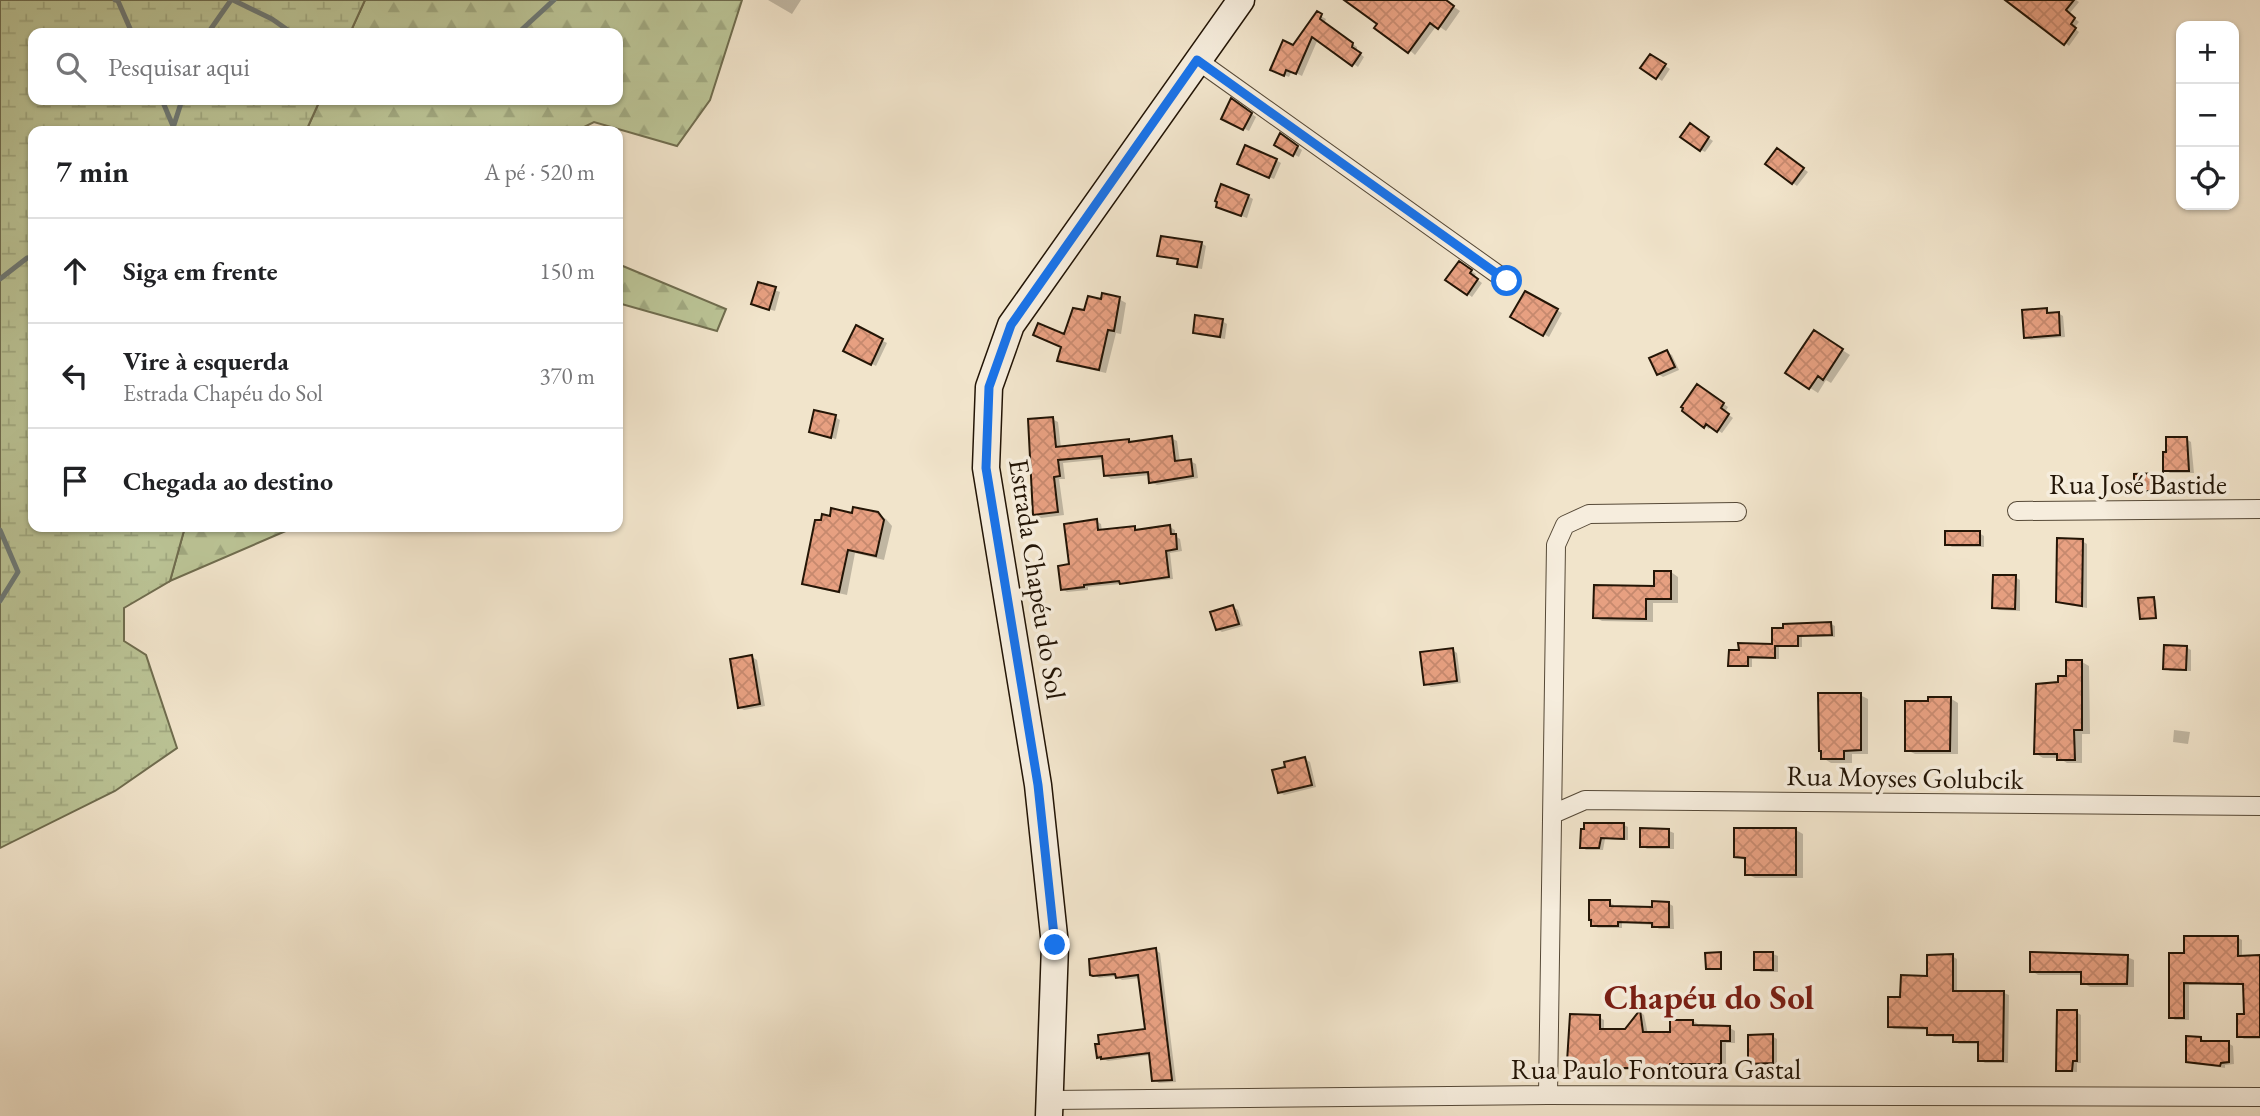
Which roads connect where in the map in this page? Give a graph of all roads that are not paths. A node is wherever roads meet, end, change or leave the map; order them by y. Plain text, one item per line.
1 (1241, 0) edge
2 (1197, 60) junction
3 (1507, 281) dead end
4 (2260, 509) edge
5 (2017, 511) dead end
6 (1737, 512) dead end
7 (2260, 806) edge
8 (1553, 814) junction
9 (1548, 1095) junction
10 (2260, 1097) edge
11 (1050, 1108) edge

1 - 2 main road, Estrada Chapéu do Sol
2 - 3 street
2 - 11 main road, Estrada Chapéu do Sol
4 - 5 street, Rua José Bastide
6 - 8 street
7 - 8 street, Rua Moyses Golubcik
8 - 9 street
9 - 10 street, Rua Paulo Fontoura Gastal
9 - 11 street, Rua Paulo Fontoura Gastal

